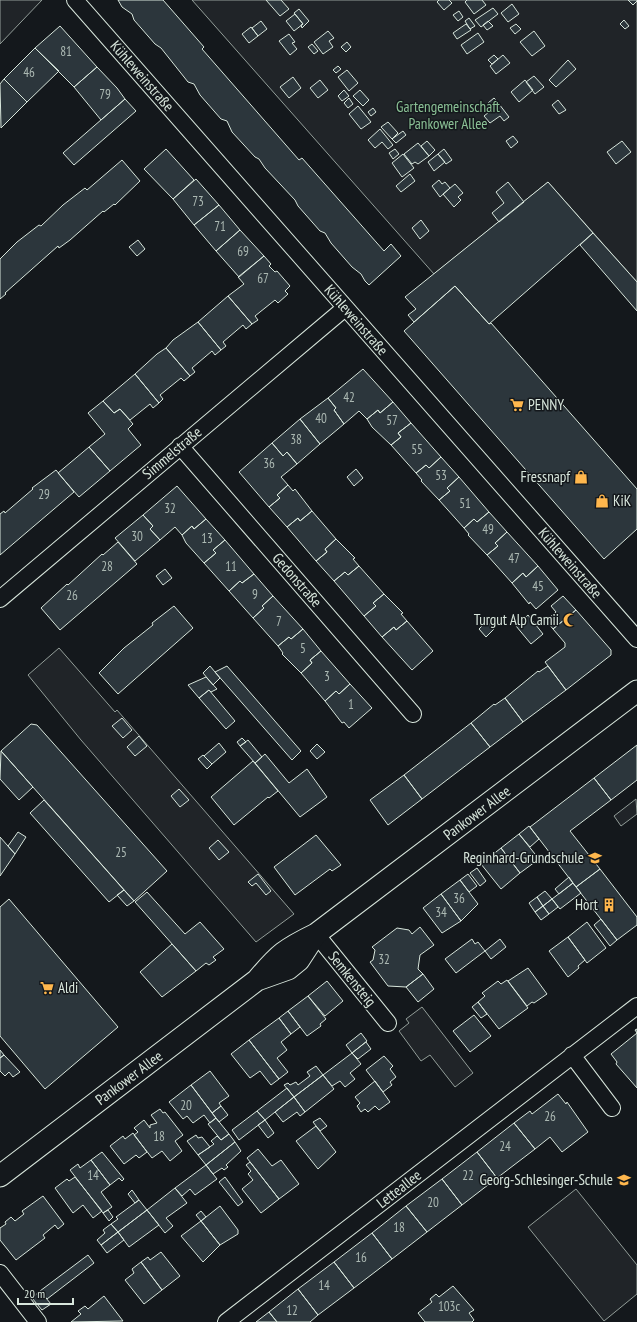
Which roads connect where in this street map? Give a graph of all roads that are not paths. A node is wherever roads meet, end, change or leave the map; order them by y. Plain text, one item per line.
1 (75, 0) edge
2 (345, 308) junction
3 (180, 446) junction
4 (0, 599) edge
5 (637, 639) edge
6 (637, 691) edge
7 (413, 714) dead end
8 (316, 934) junction
9 (637, 1006) edge
10 (388, 1023) dead end
11 (572, 1055) junction
12 (612, 1108) dead end
13 (0, 1176) edge
14 (0, 1273) edge
15 (38, 1322) edge
16 (226, 1322) edge

1 - 2 street, Kühleweinstraße
2 - 3 street, Simmelstraße
2 - 5 street, Kühleweinstraße
3 - 4 street, Simmelstraße
3 - 7 street, Gedonstraße
6 - 8 street, Pankower Allee
8 - 10 street, Semkensteig
8 - 13 street, Pankower Allee
9 - 11 street, Letteallee
11 - 12 street
11 - 16 street, Letteallee
14 - 15 street

